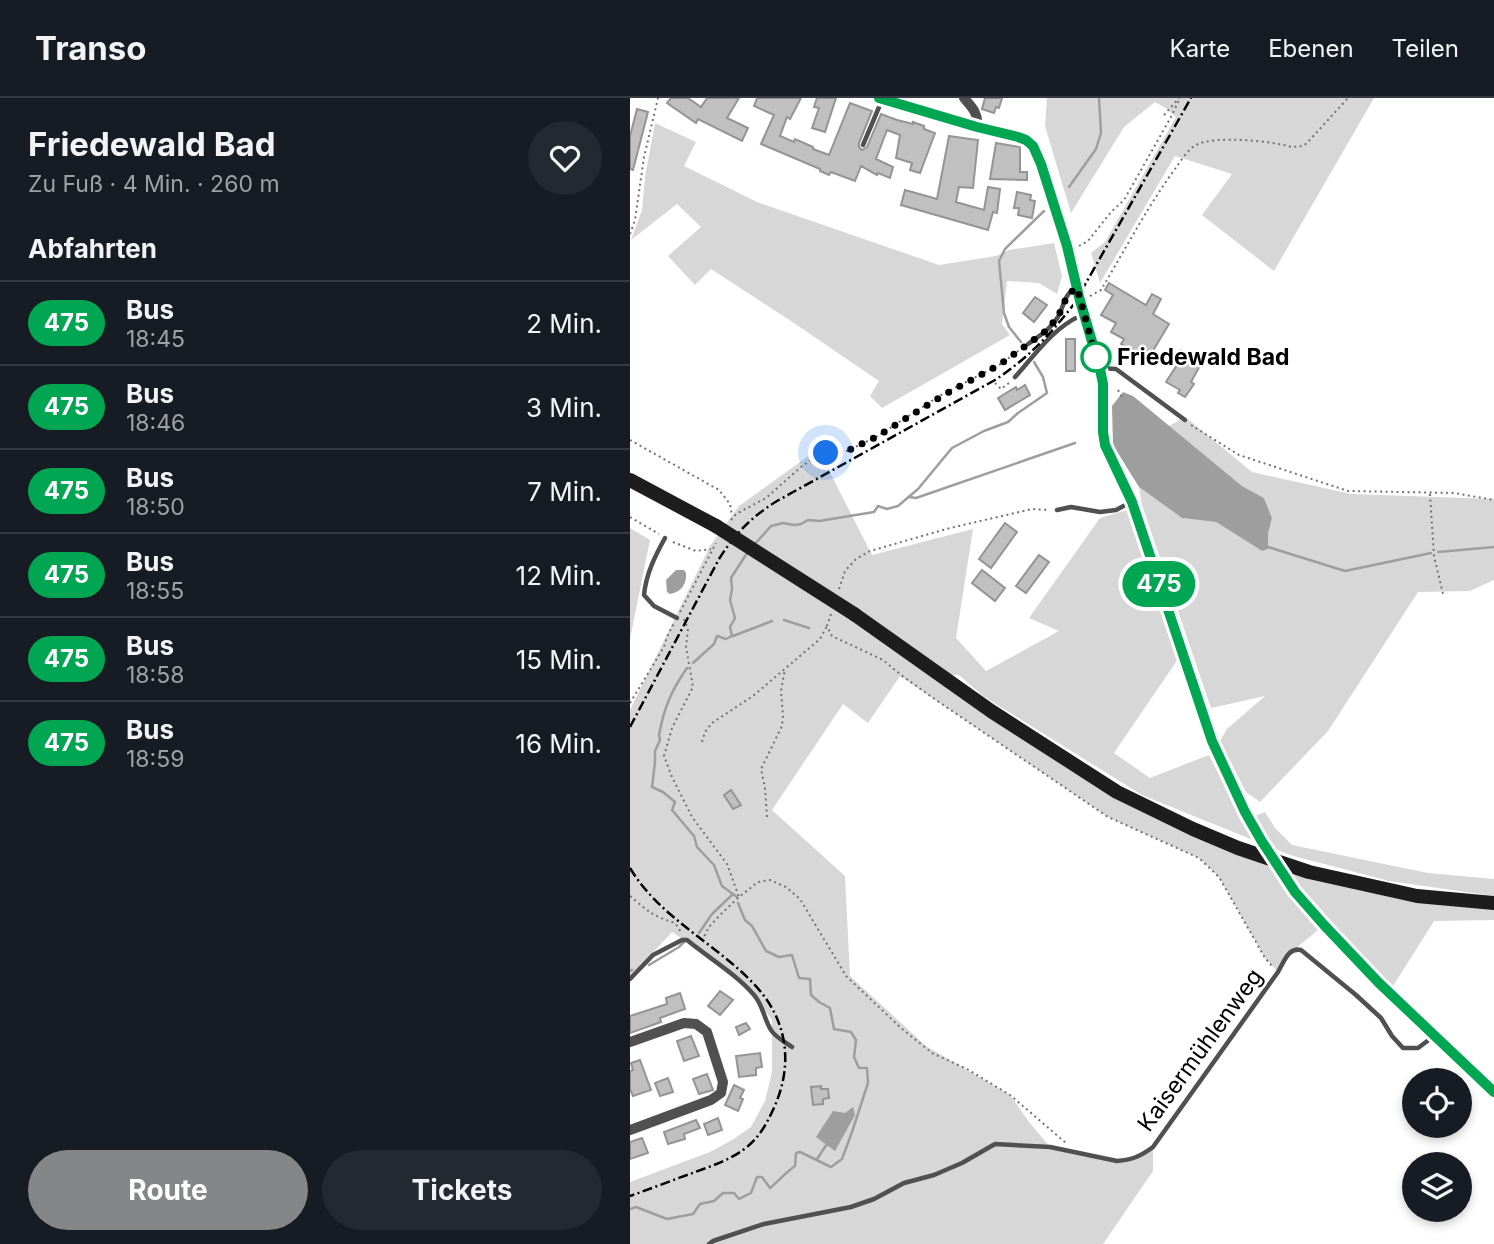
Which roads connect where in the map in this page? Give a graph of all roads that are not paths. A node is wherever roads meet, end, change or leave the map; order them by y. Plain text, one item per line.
1 (964, 98) edge
2 (881, 99) edge
3 (977, 127) junction
4 (863, 145) dead end
5 (1077, 288) junction
6 (1082, 307) junction
7 (1028, 344) road end
8 (1100, 369) junction
9 (1015, 377) road end
10 (1185, 421) road end
11 (630, 480) edge
12 (1132, 502) junction
13 (1057, 510) road end
14 (666, 538) dead end
15 (679, 615) road end
16 (1494, 904) edge
17 (630, 979) edge
18 (1435, 1036) junction
19 (630, 1042) edge
20 (792, 1047) dead end
21 (1494, 1092) edge
22 (630, 1130) edge
23 (709, 1244) edge

1 - 3 street
2 - 3 street
2 - 4 lane
3 - 5 street
5 - 6 street
5 - 7 lane
6 - 8 street
6 - 9 lane
8 - 10 lane
8 - 12 street
11 - 16 main road, bridge
12 - 13 lane
12 - 18 street, bridge
14 - 15 lane
17 - 20 lane
18 - 21 street
18 - 23 lane, Kaisermühlenweg
19 - 22 street

